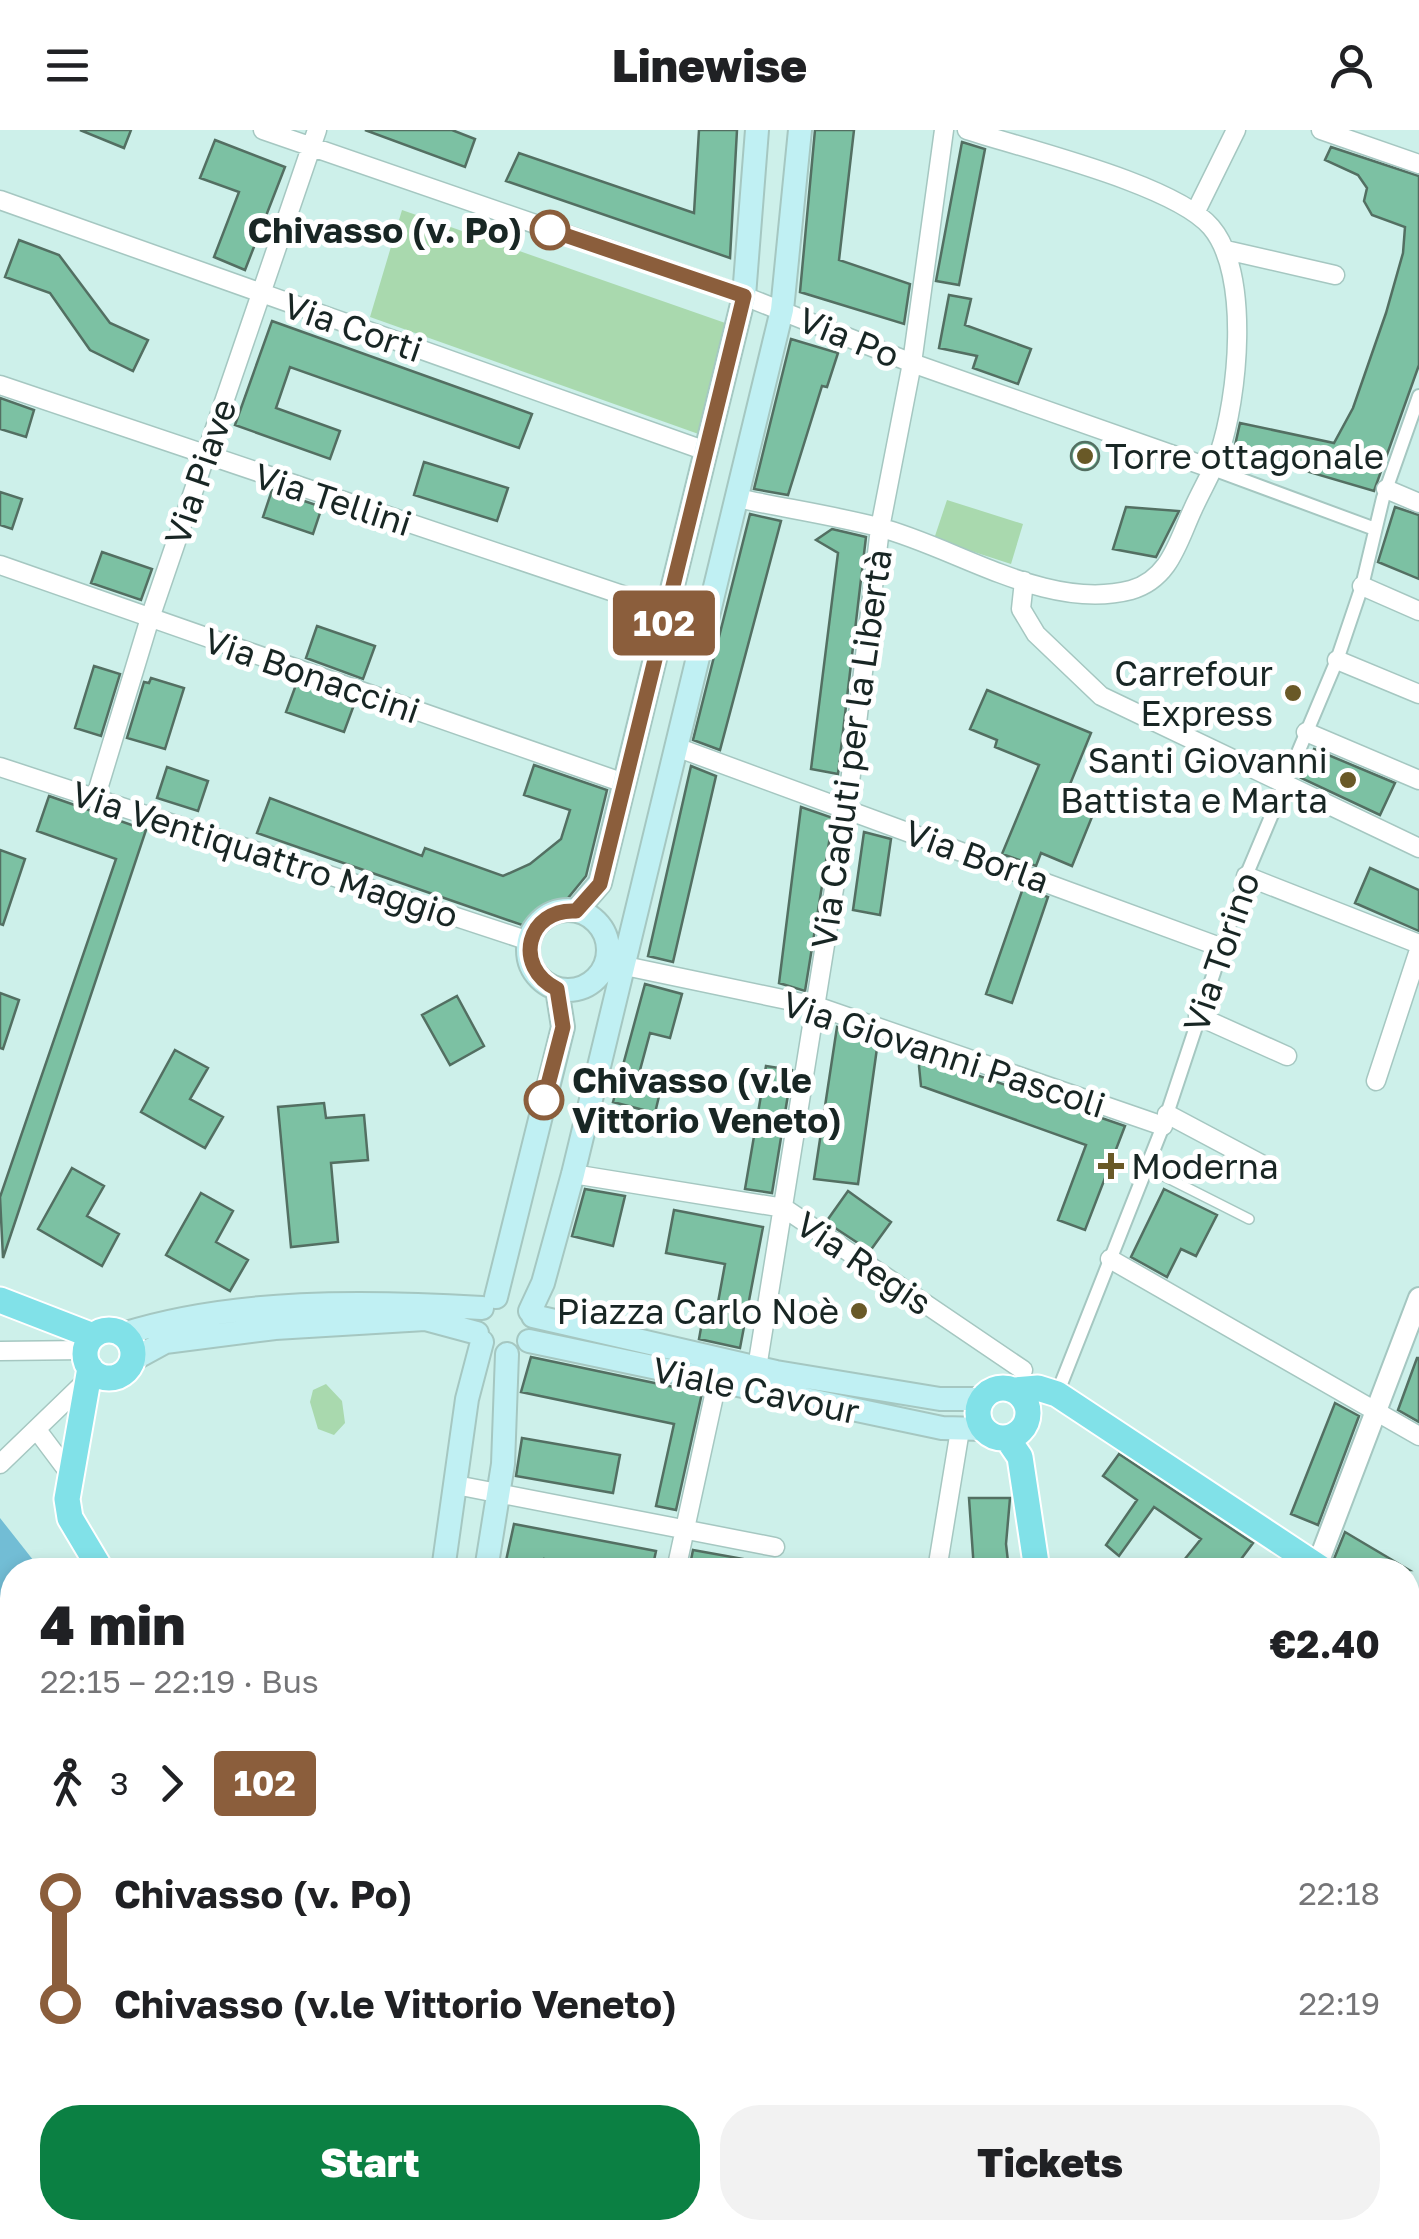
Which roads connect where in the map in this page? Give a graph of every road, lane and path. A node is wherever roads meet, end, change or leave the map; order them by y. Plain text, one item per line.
1 (263, 130) edge
2 (758, 130) edge
3 (800, 130) edge
4 (944, 130) edge
5 (967, 130) edge
6 (1236, 130) edge
7 (1322, 130) edge
8 (314, 139) edge
9 (1419, 164) edge
10 (0, 200) edge
11 (1195, 213) junction
12 (1226, 250) junction
13 (1335, 275) dead end
14 (261, 294) junction
15 (744, 296) junction
16 (782, 310) junction
17 (912, 362) junction
18 (0, 385) edge
19 (1419, 396) edge
20 (706, 451) junction
21 (205, 457) junction
22 (1213, 468) junction
23 (1386, 489) junction
24 (736, 498) junction
25 (1419, 503) edge
26 (880, 528) junction
27 (1376, 529) junction
28 (0, 564) edge
29 (1024, 581) junction
30 (1362, 586) junction
31 (667, 610) junction
32 (1419, 611) edge
33 (150, 618) junction
34 (1337, 660) junction
35 (1419, 694) edge
36 (1306, 732) junction
37 (676, 747) junction
38 (0, 767) edge
39 (1285, 780) junction
40 (1419, 780) edge
41 (624, 784) junction
42 (95, 799) junction
43 (847, 808) junction
44 (1419, 848) edge
45 (1246, 876) junction
46 (576, 911) junction
47 (530, 941) junction
48 (1220, 947) junction
49 (1419, 947) edge
50 (610, 964) junction
51 (557, 989) junction
52 (816, 1006) junction
53 (1198, 1016) junction
54 (1287, 1056) dead end
55 (1376, 1081) dead end
56 (1165, 1120) junction
57 (1261, 1164) dead end
58 (1146, 1168) junction
59 (572, 1174) junction
60 (784, 1208) junction
61 (1249, 1219) dead end
62 (1110, 1259) junction
63 (1419, 1298) edge
64 (0, 1300) edge
65 (489, 1302) junction
66 (532, 1313) junction
67 (124, 1334) junction
68 (479, 1337) junction
69 (529, 1341) junction
70 (0, 1351) edge
71 (507, 1354) junction
72 (132, 1360) junction
73 (94, 1362) junction
74 (757, 1368) junction
75 (1019, 1380) junction
76 (717, 1382) junction
77 (982, 1399) junction
78 (1066, 1401) junction
79 (1376, 1412) junction
80 (994, 1431) junction
81 (42, 1435) junction
82 (1419, 1436) edge
83 (76, 1446) junction
84 (0, 1464) edge
85 (70, 1474) junction
86 (456, 1486) junction
87 (499, 1492) junction
88 (684, 1528) junction
89 (775, 1548) dead end
90 (94, 1558) edge
91 (445, 1558) edge
92 (488, 1558) edge
93 (678, 1558) edge
94 (942, 1558) edge
95 (1035, 1558) edge
96 (1303, 1558) edge
97 (1322, 1558) edge

1 - 8 street, Via Po
2 - 15 main road
3 - 16 main road
4 - 17 street, Via Caduti per la Libertà
5 - 11 street
6 - 11 street
7 - 9 street
8 - 14 street, Via Piave
8 - 15 street, Via Po
10 - 14 street, Via Corti
11 - 12 street
12 - 13 street
12 - 22 street
14 - 20 street, Via Corti
14 - 21 street, Via Piave
15 - 16 street, Via Po
15 - 20 main road
16 - 17 street, Via Po
16 - 24 main road
17 - 22 street, Via Po
17 - 26 street, Via Caduti per la Libertà
18 - 21 street, Via Tellini
19 - 23 street, Via Torino
20 - 31 main road
21 - 31 street, Via Tellini
21 - 33 street, Via Piave
22 - 27 street
22 - 29 street
23 - 25 street
23 - 27 street, Via Torino
24 - 26 street
24 - 37 main road
26 - 29 street
26 - 43 street, Via Caduti per la Libertà
27 - 30 street, Via Torino
28 - 33 street, Via Bonaccini
29 - 39 street
30 - 32 street
30 - 34 street, Via Torino
31 - 41 main road
33 - 41 street, Via Bonaccini
33 - 42 street, Via Piave
34 - 35 street
34 - 36 street, Via Torino
36 - 39 street, Via Torino
36 - 40 street
37 - 43 street, Via Borla
37 - 50 main road
38 - 42 street, Via Ventiquattro Maggio
39 - 44 street
39 - 45 street, Via Torino
41 - 46 main road
42 - 47 street, Via Ventiquattro Maggio
43 - 48 street, Via Borla
43 - 52 street, Via Caduti per la Libertà
45 - 48 street, Via Torino
45 - 49 street
46 - 47 main road
46 - 50 main road
47 - 51 main road
48 - 53 street, Via Torino
49 - 55 street
50 - 51 main road
50 - 52 street, Via Giovanni Pascoli
50 - 59 main road
51 - 65 main road
52 - 56 street, Via Giovanni Pascoli
52 - 60 street, Via Caduti per la Libertà
53 - 54 street
53 - 56 street, Via Torino
56 - 57 street, Via Giovanni Pascoli
56 - 58 street, Via Torino
58 - 61 lane
58 - 62 street, Via Torino
59 - 60 street, Via Regis
59 - 66 main road
60 - 74 street, Via Caduti per la Libertà
60 - 75 street, Via Regis
62 - 78 street, Via Torino
62 - 79 street
63 - 79 street
64 - 73 main road
65 - 66 main road
65 - 67 main road
65 - 68 main road
66 - 69 main road
66 - 74 main road, Viale Cavour
67 - 72 main road
67 - 73 main road
68 - 71 main road
68 - 72 main road
68 - 86 main road
69 - 71 main road
69 - 76 main road, Viale Cavour
70 - 73 street
71 - 87 main road
72 - 73 main road
73 - 81 street
73 - 83 main road
74 - 77 main road, Viale Cavour
75 - 77 main road
75 - 78 main road
75 - 80 main road
76 - 80 main road, Viale Cavour
76 - 88 street
77 - 80 main road
78 - 80 main road
78 - 96 main road
79 - 82 street
79 - 97 street
80 - 94 street
80 - 95 main road
81 - 83 street
81 - 84 street
81 - 85 street
83 - 85 main road
85 - 90 main road
86 - 87 street
86 - 91 main road
87 - 88 street
87 - 92 main road
88 - 89 street
88 - 93 street

